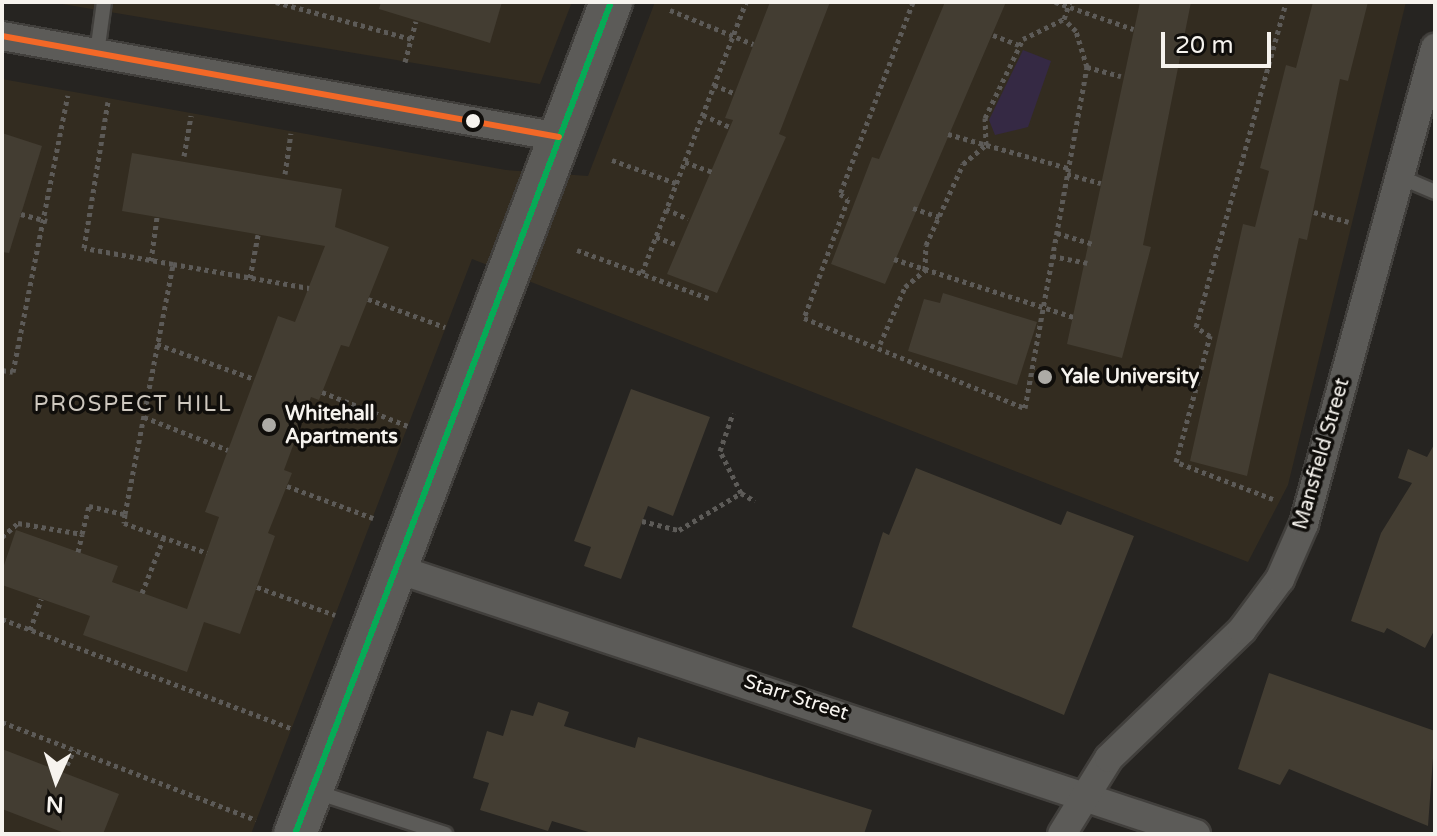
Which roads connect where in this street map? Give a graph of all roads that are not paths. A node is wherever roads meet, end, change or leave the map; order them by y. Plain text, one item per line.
1 (104, 2) edge
2 (611, 2) edge
3 (2, 36) edge
4 (1435, 48) edge
5 (97, 53) junction
6 (559, 137) junction
7 (1400, 177) junction
8 (1435, 192) edge
9 (394, 568) junction
10 (311, 790) junction
11 (1085, 793) junction
12 (295, 834) edge
13 (445, 834) edge
14 (1062, 834) edge
15 (1196, 834) edge

1 - 5 lane
2 - 6 main road
3 - 5 street
4 - 7 street, Mansfield Street
5 - 6 street
6 - 9 main road
7 - 8 lane
7 - 11 street, Mansfield Street
9 - 10 main road
9 - 11 street, Starr Street
10 - 12 main road
10 - 13 lane
11 - 14 street, Mansfield Street
11 - 15 street, Starr Street

